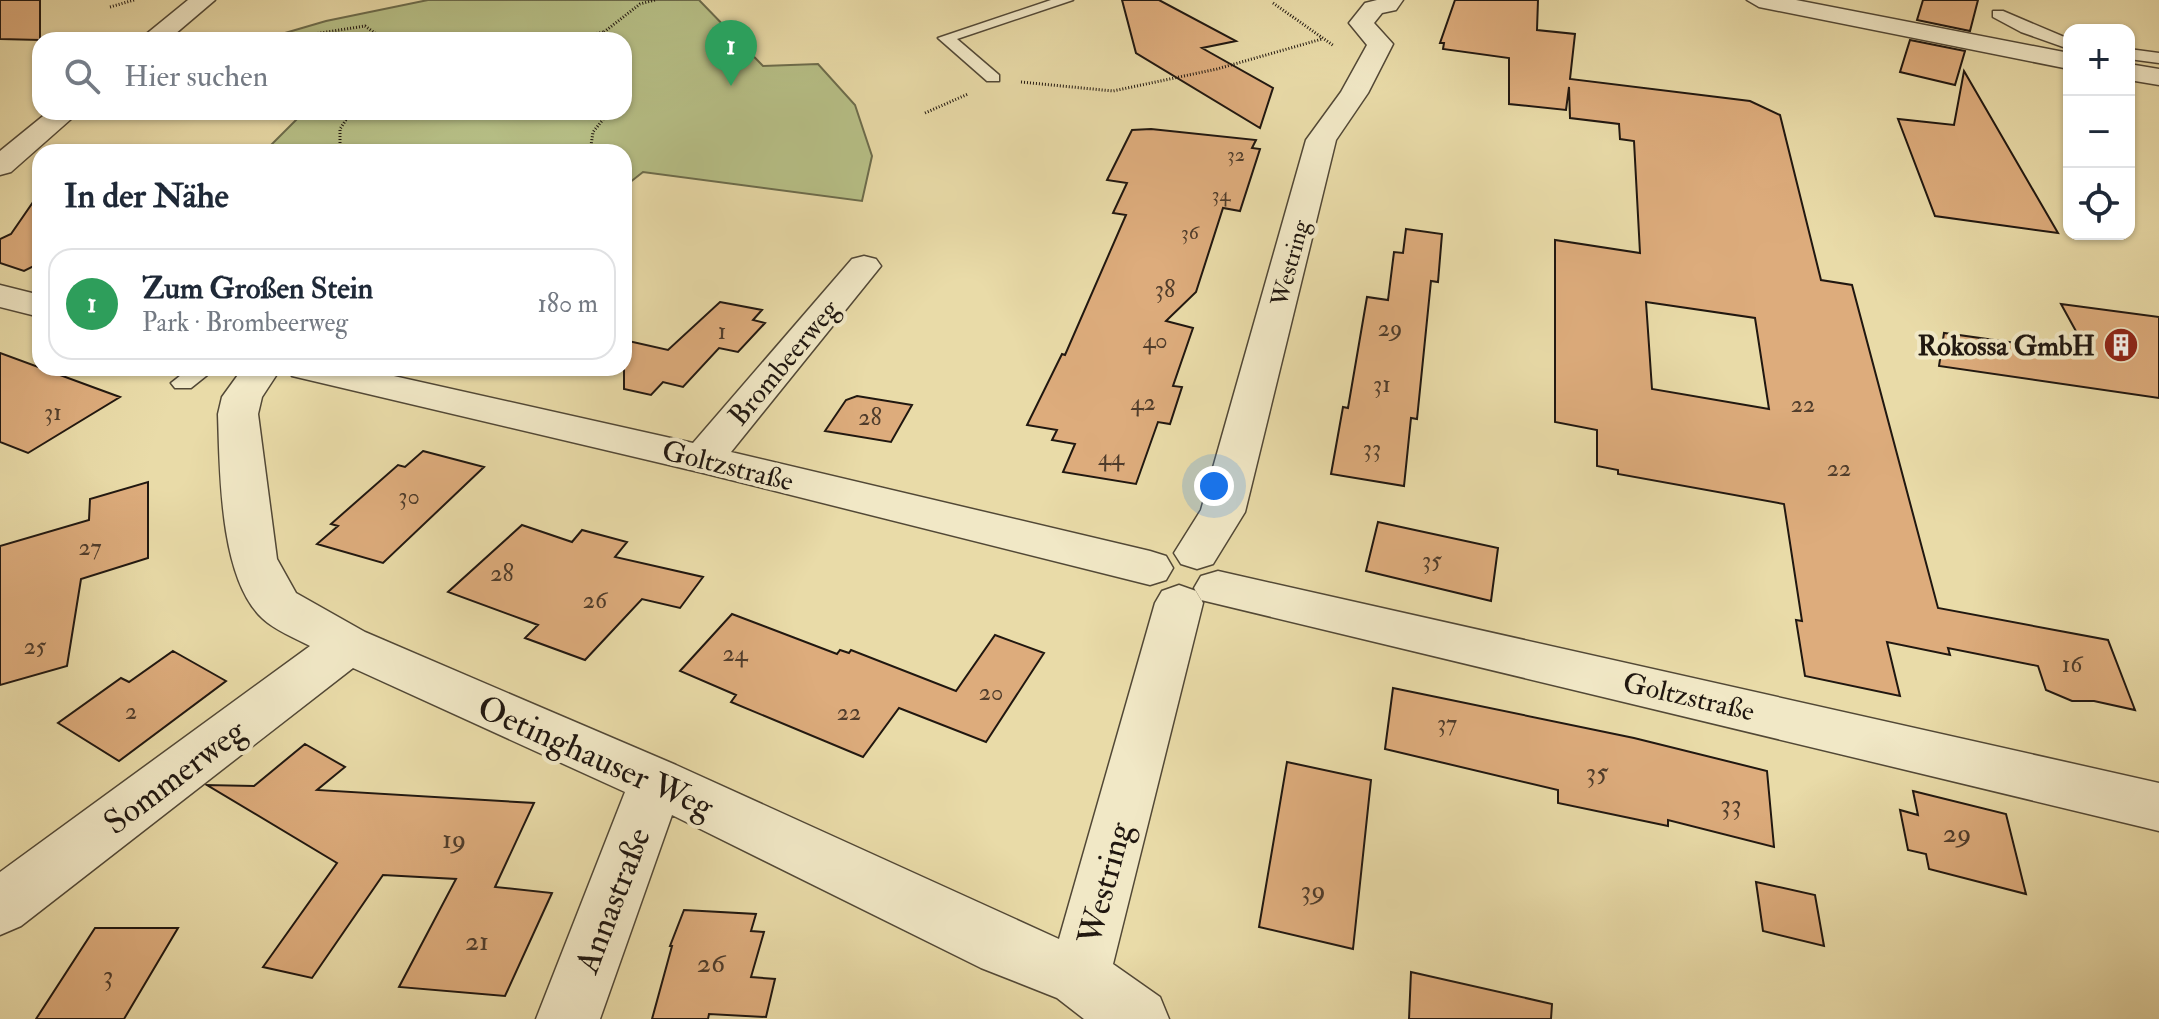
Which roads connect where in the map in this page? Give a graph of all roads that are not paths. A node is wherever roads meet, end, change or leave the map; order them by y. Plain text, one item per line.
1 (203, 0) edge
2 (1066, 0) edge
3 (1391, 0) edge
4 (1759, 0) edge
5 (1998, 14) dead end
6 (162, 32) edge
7 (2063, 43) edge
8 (2135, 55) edge
9 (2159, 58) edge
10 (2063, 60) edge
11 (2135, 73) edge
12 (2159, 77) edge
13 (993, 78) road end
14 (55, 120) edge
15 (0, 166) edge
16 (864, 266) dead end
17 (0, 296) edge
18 (32, 304) edge
19 (193, 376) edge
20 (256, 376) edge
21 (341, 376) edge
22 (183, 383) dead end
23 (703, 459) junction
24 (1186, 578) junction
25 (348, 645) junction
26 (657, 781) junction
27 (2159, 807) edge
28 (0, 907) edge
29 (1079, 977) junction
30 (568, 1019) edge
31 (1137, 1019) edge

1 - 6 street
2 - 13 lane
3 - 24 street, Westring
4 - 10 street
5 - 7 lane
8 - 9 lane
11 - 12 street
14 - 15 street
16 - 23 street, Brombeerweg
17 - 18 street
19 - 22 lane
20 - 25 street, Oetinghauser Weg
21 - 23 street, Goltzstraße
23 - 24 street, Goltzstraße
24 - 27 street, Goltzstraße
24 - 29 street, Westring
25 - 26 street, Oetinghauser Weg
25 - 28 street, Sommerweg
26 - 29 street, Oetinghauser Weg
26 - 30 street, Annastraße
29 - 31 street, Oetinghauser Weg

